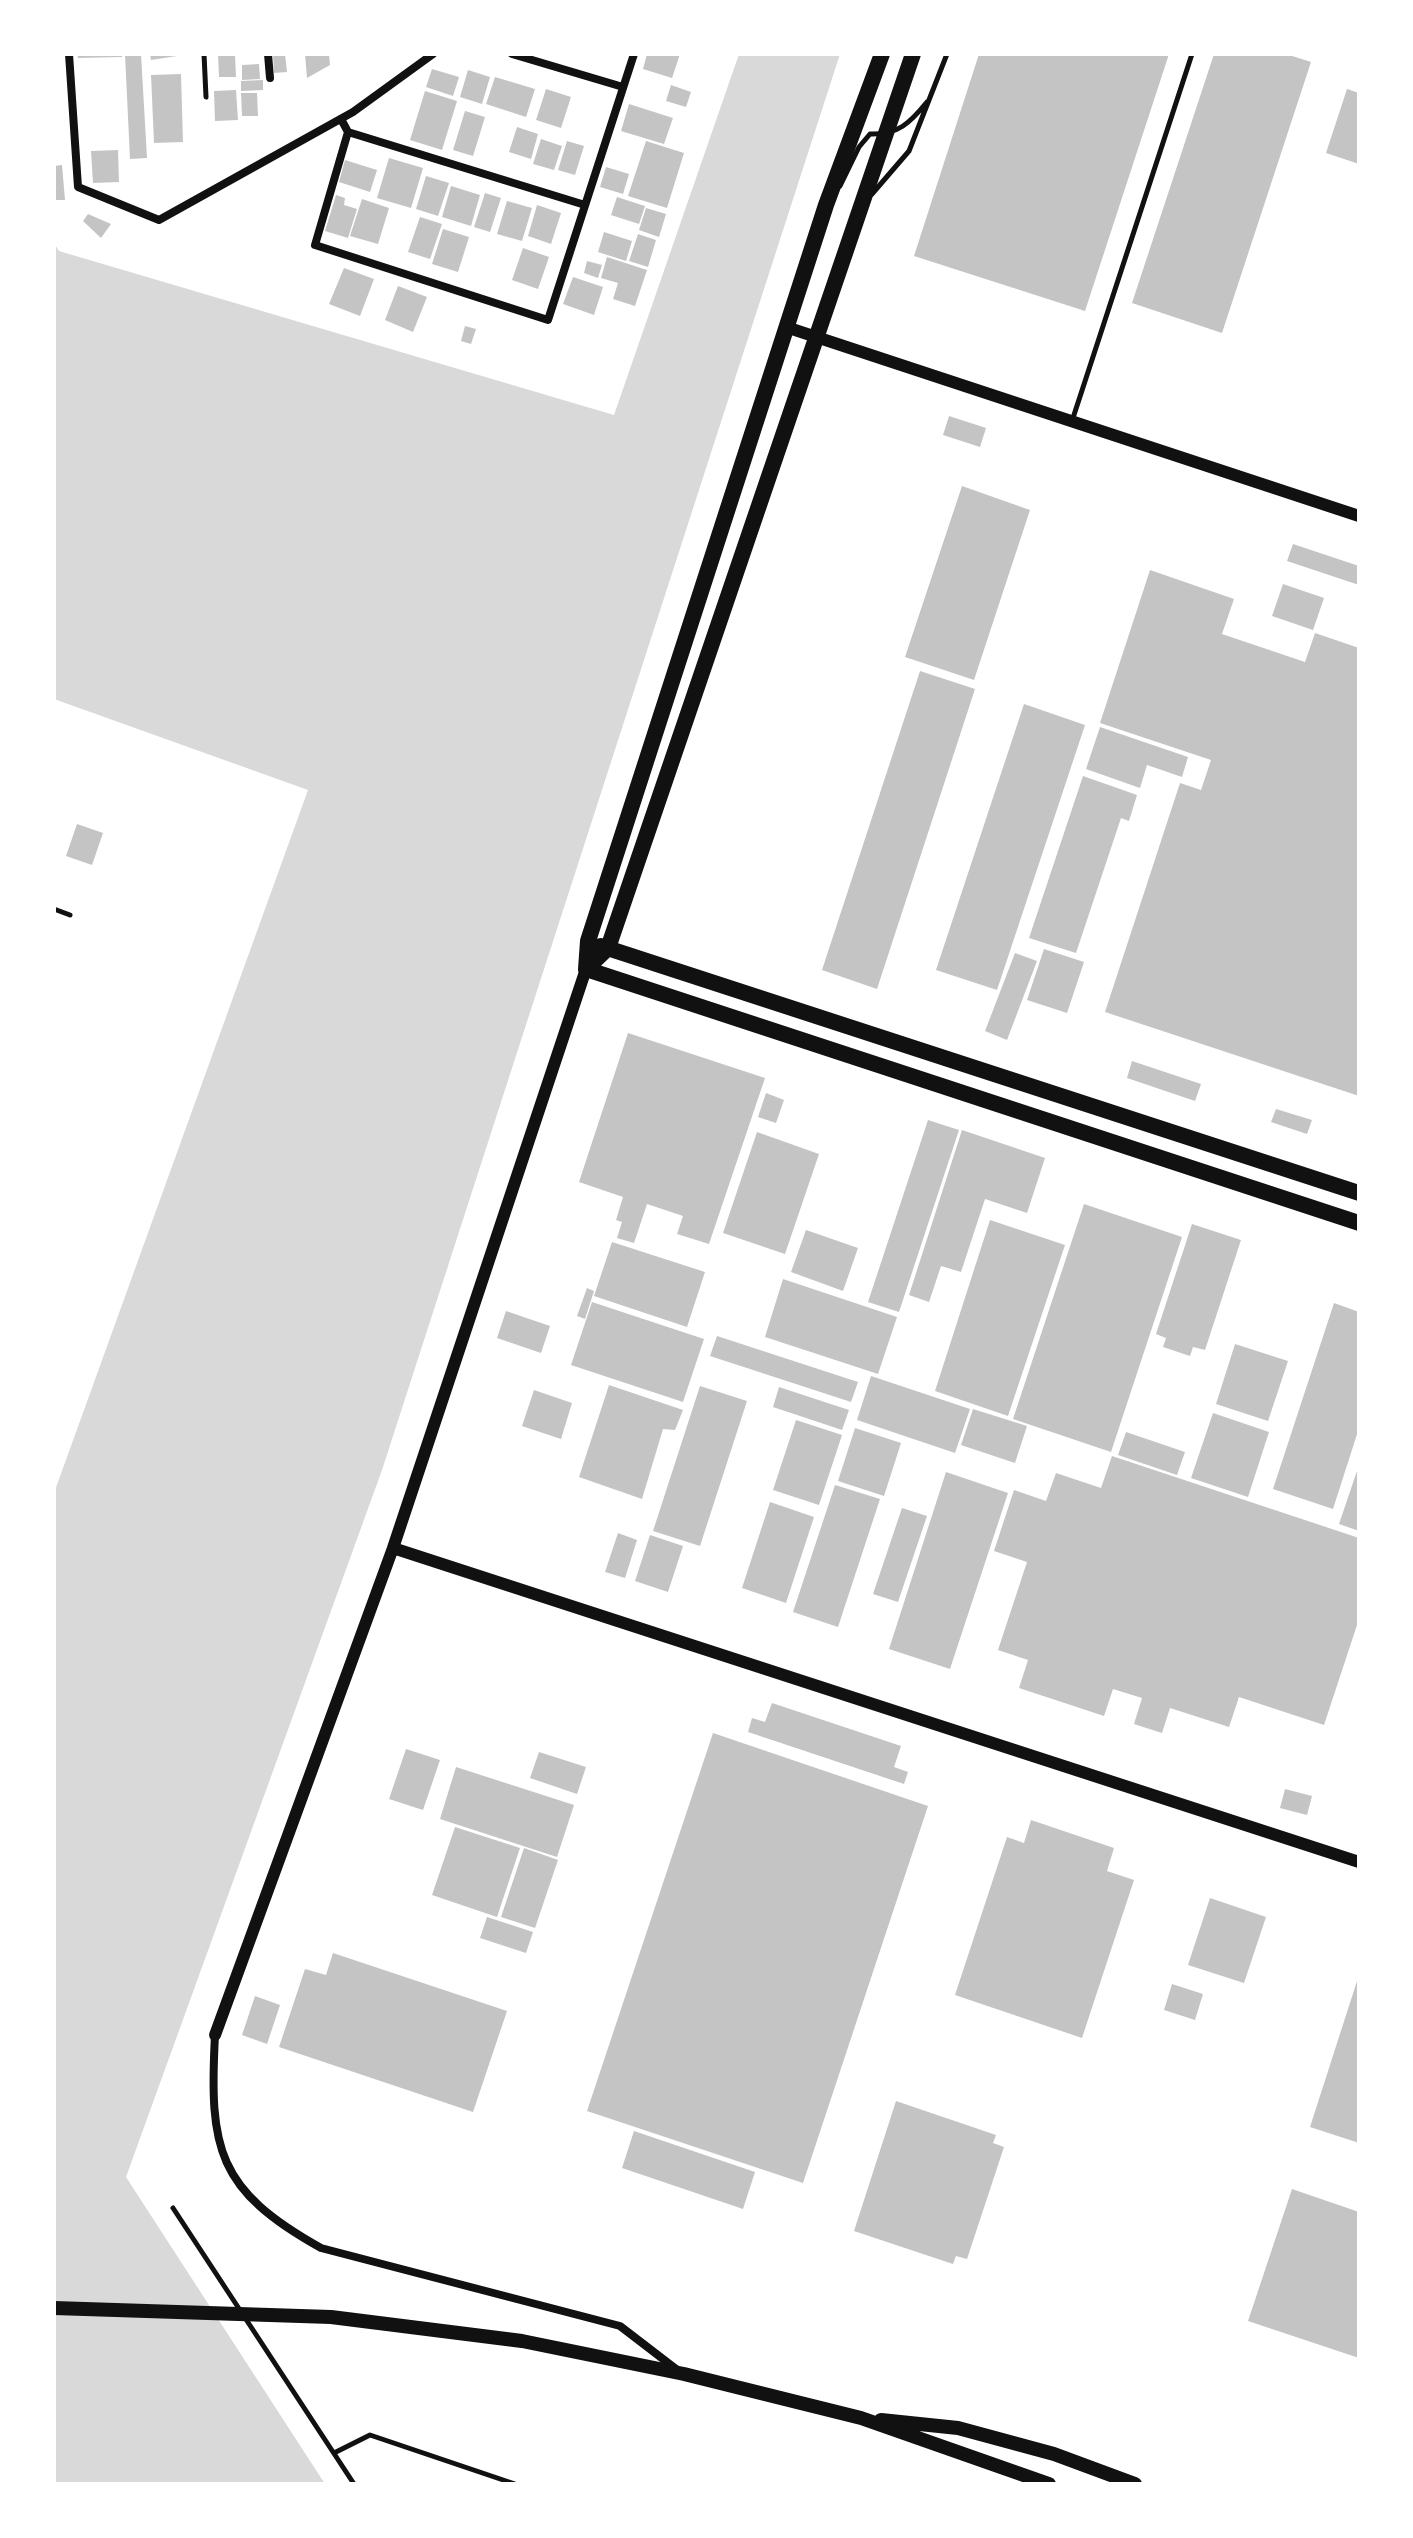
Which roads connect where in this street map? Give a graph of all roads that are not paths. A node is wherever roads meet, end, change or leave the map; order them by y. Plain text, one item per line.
1 (69, 54) edge
2 (204, 54) edge
3 (268, 54) edge
4 (433, 54) edge
5 (512, 54) edge
6 (634, 54) edge
7 (882, 54) edge
8 (913, 54) edge
9 (947, 54) edge
10 (1192, 54) edge
11 (270, 78) dead end
12 (623, 87) junction
13 (206, 97) dead end
14 (930, 98) junction
15 (341, 119) junction
16 (348, 132) junction
17 (885, 134) junction
18 (585, 205) junction
19 (826, 205) junction
20 (861, 206) junction
21 (789, 328) junction
22 (815, 337) junction
23 (1072, 421) junction
24 (1359, 516) edge
25 (54, 909) edge
26 (70, 915) dead end
27 (588, 941) junction
28 (608, 948) junction
29 (586, 969) junction
30 (1359, 1193) edge
31 (1359, 1223) edge
32 (393, 1548) junction
33 (1359, 1862) edge
34 (215, 2035) joint
35 (173, 2208) dead end
36 (54, 2308) edge
37 (684, 2374) junction
38 (861, 2418) junction
39 (334, 2453) junction
40 (354, 2484) edge
41 (515, 2484) edge
42 (1049, 2484) edge
43 (1135, 2484) edge

1 - 15 street
2 - 13 lane
3 - 11 street
4 - 15 street
5 - 12 street
6 - 12 street
7 - 19 main road
8 - 17 main road
9 - 14 lane
10 - 23 lane
12 - 18 street
14 - 17 lane
14 - 20 lane
15 - 16 street
16 - 18 street
16 - 18 street
17 - 19 lane
17 - 20 main road
19 - 21 main road
20 - 22 main road
21 - 22 street
21 - 27 main road
22 - 23 street
22 - 28 main road
23 - 24 street
25 - 26 lane
27 - 28 main road
27 - 29 main road
28 - 29 main road
28 - 30 main road
29 - 31 main road
29 - 32 street
32 - 33 street
32 - 34 street
34 - 37 street
35 - 39 lane
36 - 37 main road
37 - 38 main road
38 - 42 main road
38 - 43 main road
39 - 40 lane
39 - 41 lane

